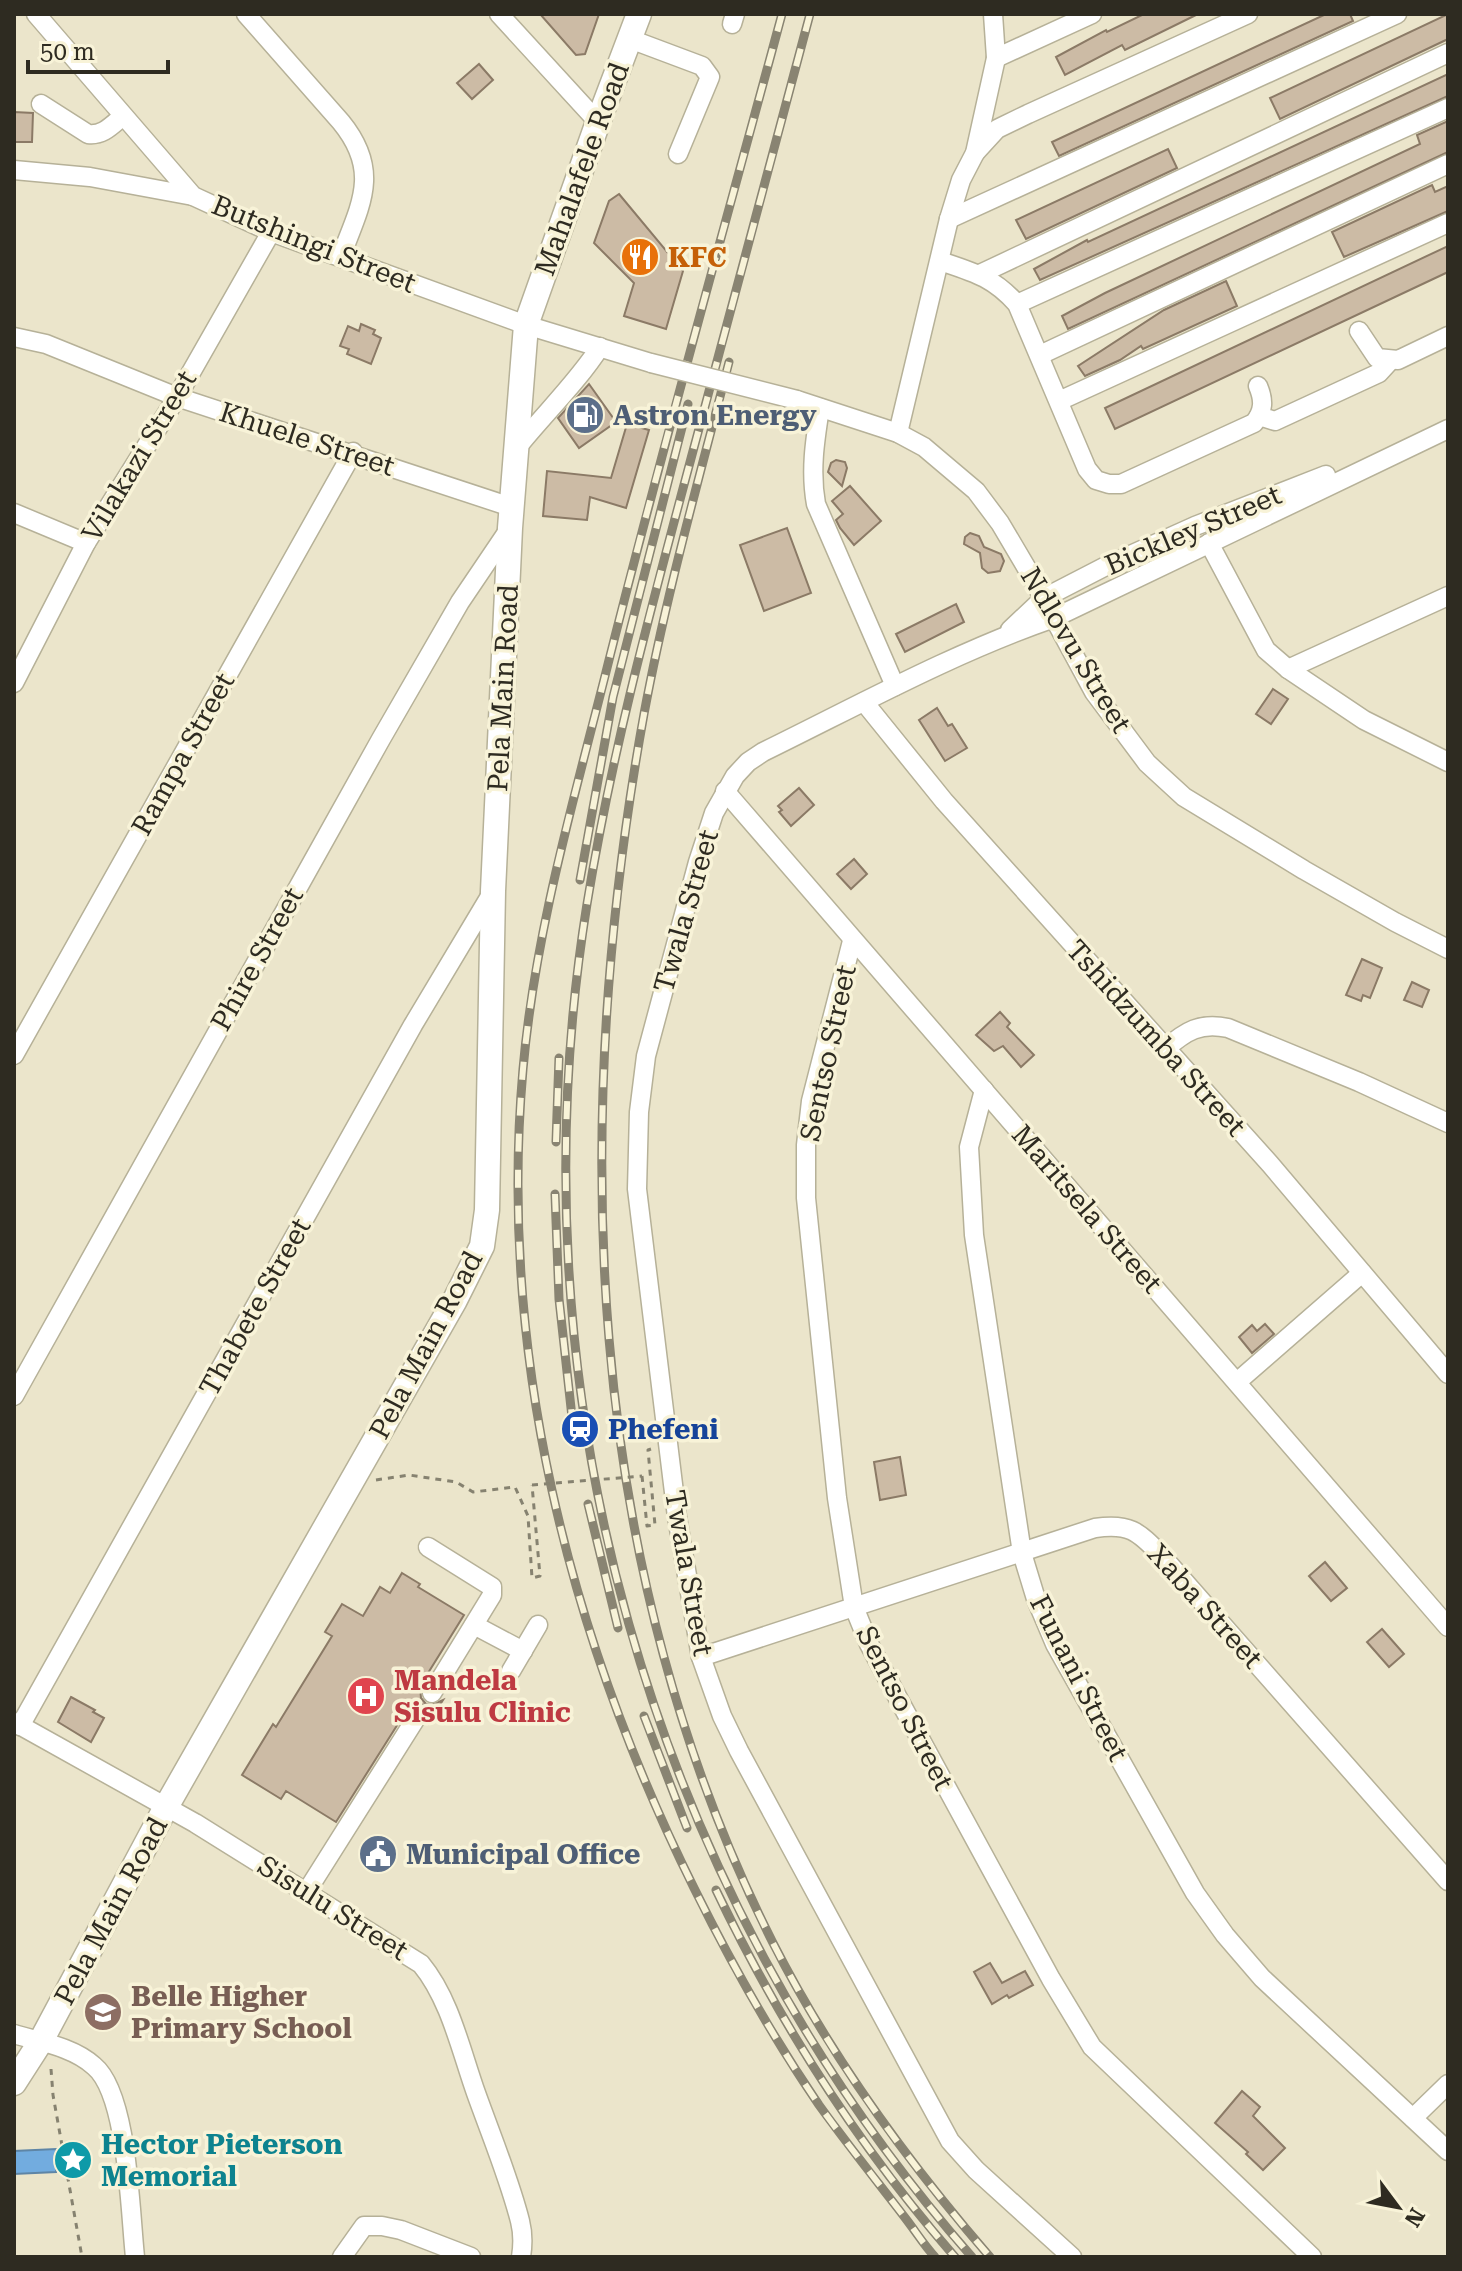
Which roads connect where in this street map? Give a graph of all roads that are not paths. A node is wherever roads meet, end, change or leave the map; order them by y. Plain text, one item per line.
1 (36, 14) edge
2 (246, 14) edge
3 (499, 14) edge
4 (639, 14) edge
5 (993, 14) edge
6 (1092, 14) edge
7 (1248, 14) edge
8 (1397, 14) edge
9 (630, 39) junction
10 (1448, 53) edge
11 (996, 58) junction
12 (41, 104) dead end
13 (1448, 108) edge
14 (123, 116) junction
15 (598, 122) junction
16 (975, 153) junction
17 (678, 154) dead end
18 (1448, 164) edge
19 (14, 170) edge
20 (193, 196) junction
21 (949, 219) junction
22 (1448, 223) edge
23 (271, 232) junction
24 (341, 256) junction
25 (940, 261) junction
26 (980, 274) junction
27 (1017, 304) junction
28 (526, 325) junction
29 (1359, 331) dead end
30 (1448, 336) edge
31 (14, 337) edge
32 (600, 347) junction
33 (1040, 355) junction
34 (1390, 361) junction
35 (651, 363) joint
36 (1258, 386) dead end
37 (177, 397) junction
38 (1059, 401) junction
39 (820, 408) junction
40 (1259, 416) junction
41 (1448, 429) edge
42 (898, 433) junction
43 (516, 449) junction
44 (353, 452) junction
45 (1397, 452) junction
46 (14, 513) edge
47 (510, 517) junction
48 (86, 543) junction
49 (1209, 543) junction
50 (1044, 598) junction
51 (1446, 600) edge
52 (1054, 618) junction
53 (1005, 635) junction
54 (1288, 669) junction
55 (14, 683) edge
56 (895, 686) junction
57 (864, 702) junction
58 (1448, 762) edge
59 (725, 791) junction
60 (493, 891) junction
61 (852, 941) junction
62 (1448, 949) edge
63 (1165, 1049) junction
64 (14, 1055) edge
65 (984, 1090) junction
66 (1448, 1123) edge
67 (1362, 1273) junction
68 (1448, 1374) edge
69 (1237, 1382) junction
70 (14, 1396) edge
71 (428, 1547) dead end
72 (1022, 1553) junction
73 (854, 1607) junction
74 (474, 1625) junction
75 (538, 1625) dead end
76 (1448, 1627) edge
77 (523, 1651) junction
78 (701, 1657) junction
79 (511, 1671) dead end
80 (432, 1693) dead end
81 (418, 1715) dead end
82 (17, 1724) edge
83 (166, 1807) junction
84 (1448, 1881) edge
85 (307, 1891) junction
86 (14, 2034) edge
87 (41, 2041) junction
88 (14, 2083) edge
89 (1448, 2084) edge
90 (1413, 2118) junction
91 (1448, 2151) edge
92 (135, 2257) edge
93 (342, 2257) edge
94 (471, 2257) edge
95 (521, 2257) edge
96 (1072, 2257) edge
97 (1312, 2257) edge

1 - 14 street, Butshingi Street
2 - 24 street
3 - 15 street
4 - 9 main road, Mahalafele Road
5 - 11 street
6 - 11 street
7 - 16 street
8 - 21 street
9 - 15 main road, Mahalafele Road
9 - 17 street
10 - 26 street
11 - 16 street
12 - 14 street
13 - 27 street
14 - 20 street, Butshingi Street
15 - 28 main road, Mahalafele Road
16 - 21 street
18 - 33 street
19 - 20 street
20 - 23 street, Butshingi Street
21 - 25 street
22 - 38 street
23 - 24 street, Butshingi Street
23 - 37 street, Vilakazi Street
24 - 28 street, Butshingi Street
25 - 26 street
25 - 42 street
26 - 27 street
27 - 33 street
28 - 32 street, Butshingi Street
28 - 43 main road, Pela Main Road
29 - 34 street
30 - 34 street
31 - 37 street, Khuele Street
32 - 35 street, Butshingi Street
32 - 43 street
33 - 38 street
34 - 40 street
35 - 39 street, Ndlovu Street, bridge
36 - 40 street
37 - 44 street, Khuele Street
37 - 48 street, Vilakazi Street
38 - 40 street
39 - 42 street, Ndlovu Street
39 - 56 street
41 - 45 street, Bickley Street
42 - 50 street, Ndlovu Street
43 - 47 main road, Pela Main Road
44 - 47 street, Khuele Street
44 - 64 street, Rampa Street
45 - 49 street, Bickley Street
45 - 50 street, Bickley Street
46 - 48 street
47 - 60 main road, Pela Main Road
47 - 70 street, Phire Street
48 - 55 street, Vilakazi Street
49 - 52 street, Bickley Street
49 - 54 street
50 - 52 street, Ndlovu Street
50 - 53 street, Bickley Street
51 - 54 street
52 - 53 street, Bickley Street
52 - 62 street, Ndlovu Street
53 - 56 street, Bickley Street
54 - 58 street
56 - 57 street, Bickley Street
57 - 59 street, Bickley Street
57 - 63 street, Tshidzumba Street
59 - 61 street, Maritsela Street
59 - 78 street, Twala Street
60 - 82 street, Thabete Street
60 - 83 main road, Pela Main Road
61 - 65 street, Maritsela Street
61 - 73 street, Sentso Street
63 - 66 street
63 - 67 street, Tshidzumba Street
65 - 69 street, Maritsela Street
65 - 72 street, Funani Street
67 - 68 street, Tshidzumba Street
67 - 69 street
69 - 76 street, Maritsela Street
71 - 74 street
72 - 73 street, Xaba Street
72 - 84 street, Xaba Street
72 - 90 street, Funani Street
73 - 78 street, Xaba Street
73 - 97 street, Sentso Street
74 - 77 street
74 - 80 street
75 - 77 street
77 - 79 street
78 - 96 street, Twala Street
81 - 85 street
82 - 83 street, Sisulu Street
83 - 85 street, Sisulu Street
83 - 87 main road, Pela Main Road
85 - 95 street, Sisulu Street
86 - 87 street
87 - 88 main road, Pela Main Road
87 - 92 street
89 - 90 street
90 - 91 street, Funani Street
93 - 94 street

